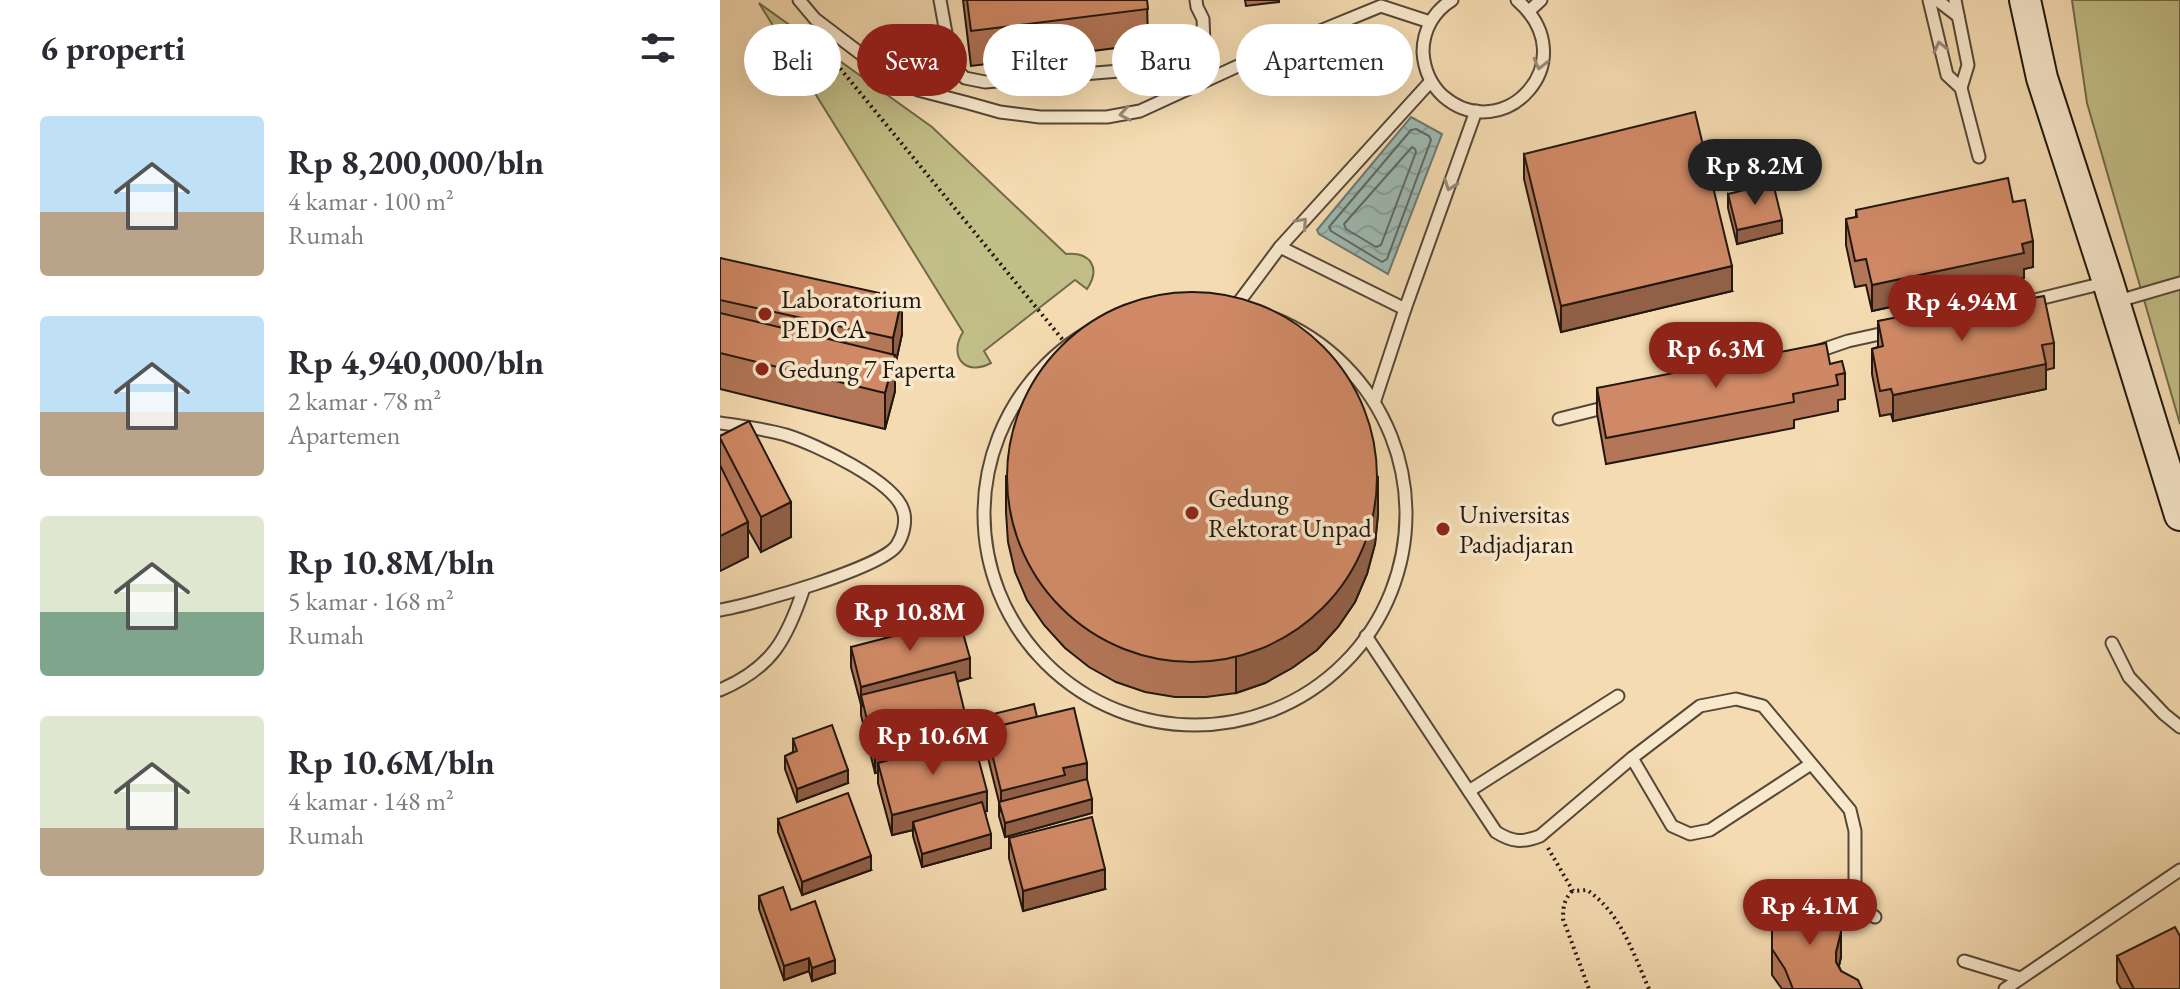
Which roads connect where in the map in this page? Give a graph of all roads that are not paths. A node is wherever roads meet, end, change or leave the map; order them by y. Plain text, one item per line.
1 (799, 0) edge
2 (940, 0) edge
3 (1196, 0) edge
4 (1452, 0) edge
5 (1517, 0) edge
6 (1541, 0) edge
7 (1929, 0) edge
8 (1937, 0) edge
9 (1955, 0) edge
10 (2025, 0) edge
11 (1529, 11) junction
12 (1958, 16) junction
13 (1430, 22) junction
14 (1203, 24) edge
15 (1112, 72) edge
16 (1220, 75) edge
17 (1431, 81) junction
18 (1961, 88) junction
19 (1174, 96) edge
20 (1476, 111) junction
21 (1979, 157) dead end
22 (1280, 247) junction
23 (2180, 283) edge
24 (2111, 292) junction
25 (2026, 302) edge
26 (1236, 306) junction
27 (1405, 309) junction
28 (1907, 328) edge
29 (1795, 359) edge
30 (1375, 400) junction
31 (1617, 404) edge
32 (1559, 419) dead end
33 (720, 423) edge
34 (2180, 515) edge
35 (804, 588) junction
36 (720, 610) edge
37 (1366, 636) junction
38 (2112, 643) dead end
39 (720, 690) edge
40 (1618, 696) dead end
41 (2180, 727) edge
42 (1632, 758) junction
43 (1811, 764) junction
44 (1469, 791) junction
45 (2180, 870) edge
46 (1875, 917) dead end
47 (1964, 961) dead end
48 (2020, 978) junction
49 (2005, 989) edge

19 -> 1 lane
2 - 15 lane
3 - 14 lane
4 - 13 lane
5 - 11 lane
6 - 11 lane
18 -> 7 lane
8 - 12 lane
9 - 12 lane
10 - 24 main road
11 -> 20 lane
12 - 18 lane
13 - 16 lane
13 - 17 lane
17 - 20 lane
22 -> 17 lane
18 - 21 lane
20 -> 27 lane
22 - 26 lane
22 - 27 lane
23 - 24 lane
24 - 25 lane
24 - 34 main road
26 - 30 lane
26 - 37 lane
27 - 30 lane
28 - 29 lane
30 - 37 lane
31 - 32 lane
33 - 35 lane
35 - 36 lane
35 - 39 lane
37 - 44 lane
38 - 41 lane
40 - 44 lane
42 - 43 lane
42 - 43 lane
42 - 44 lane
43 - 46 lane
45 - 48 lane
47 - 48 lane
48 - 49 lane

